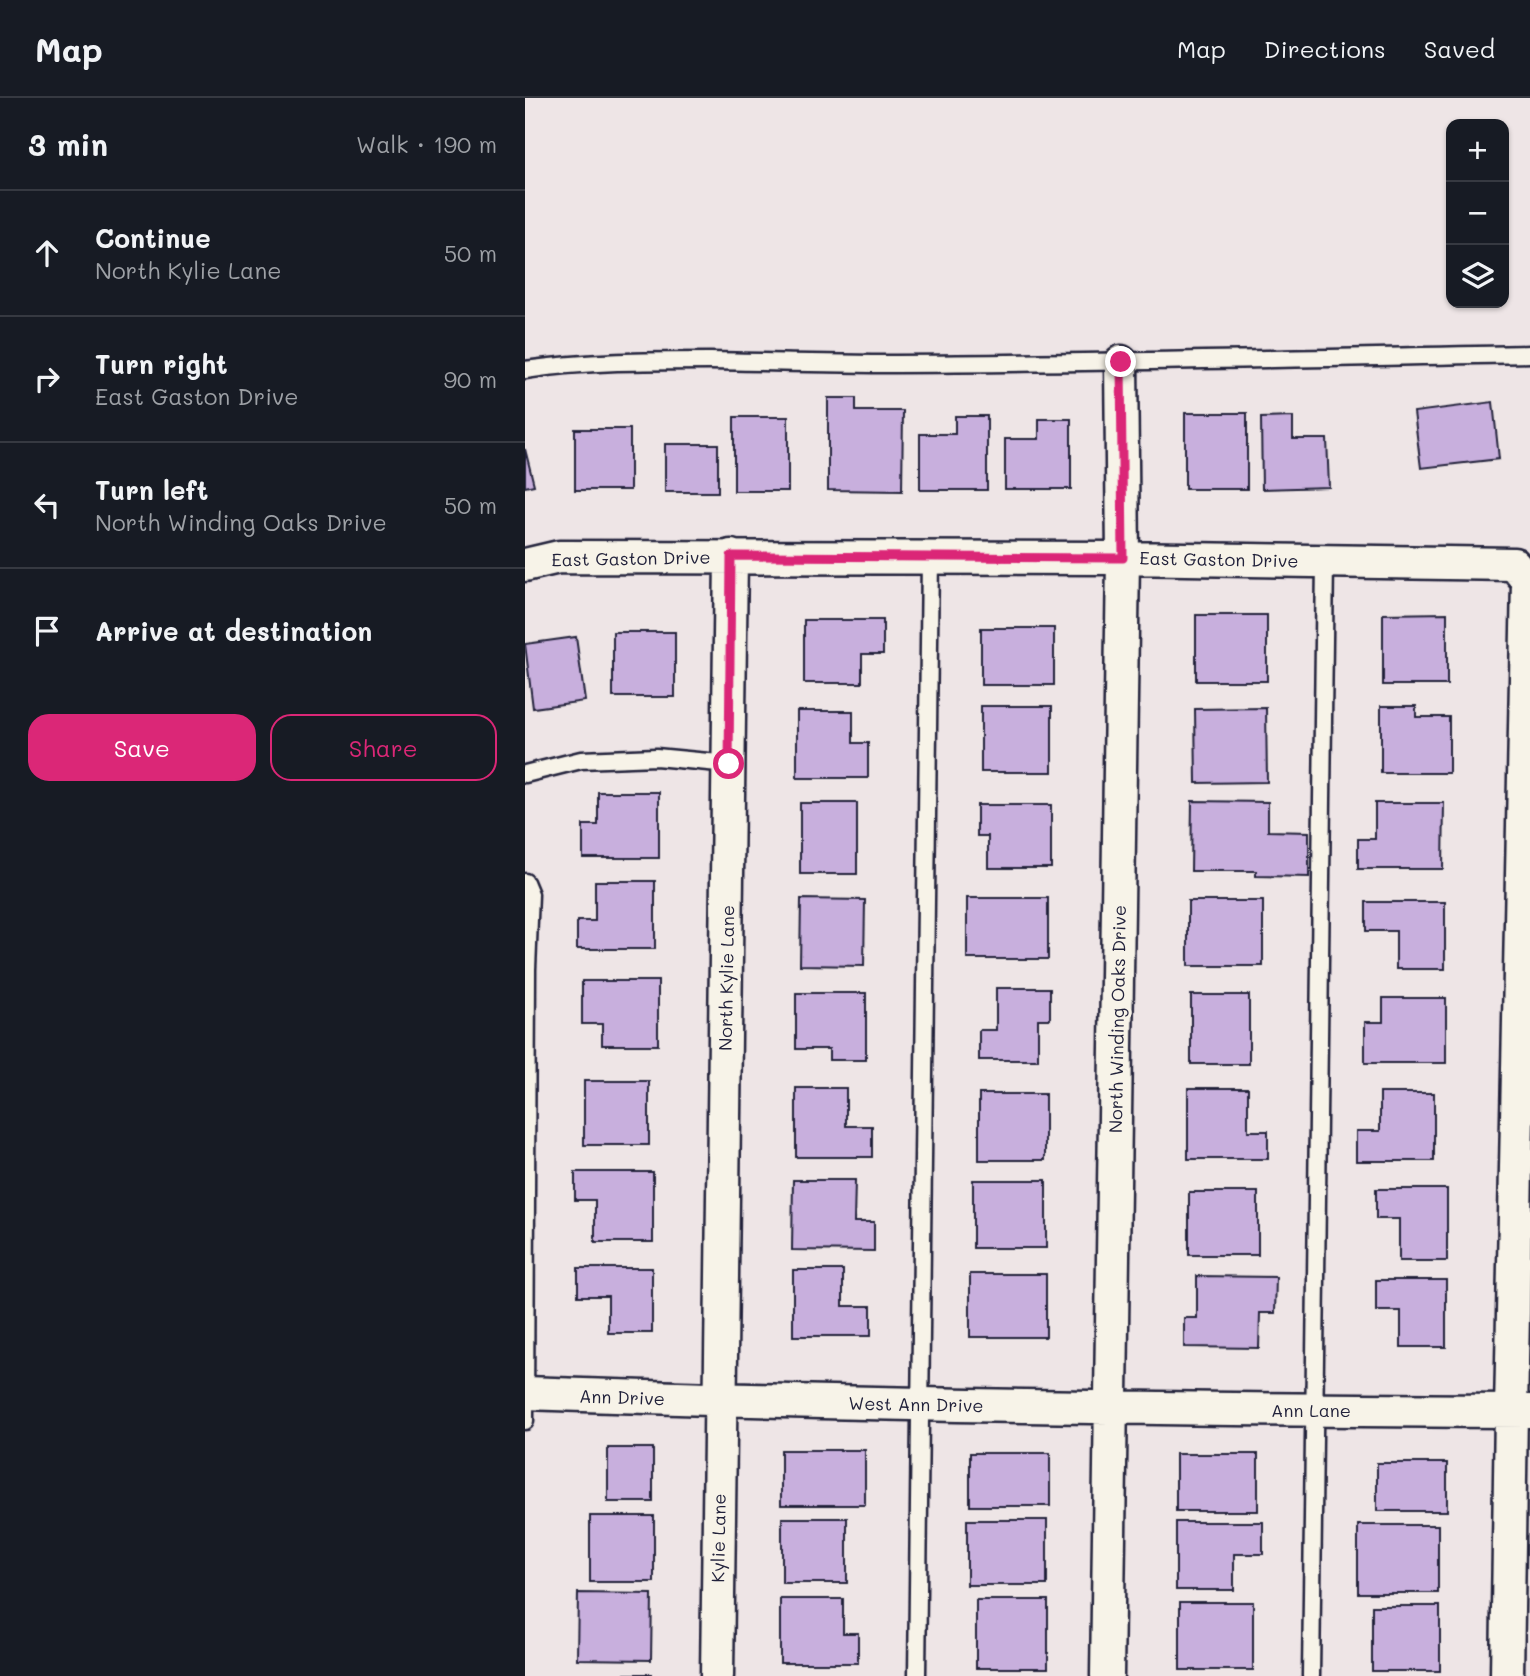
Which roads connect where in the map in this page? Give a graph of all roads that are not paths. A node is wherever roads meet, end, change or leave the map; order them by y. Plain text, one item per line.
1 (1530, 354) edge
2 (1121, 362) junction
3 (525, 370) edge
4 (731, 556) junction
5 (930, 557) junction
6 (1123, 558) junction
7 (1325, 561) junction
8 (525, 565) edge
9 (1528, 581) edge
10 (729, 764) junction
11 (525, 774) edge
12 (525, 882) edge
13 (525, 1394) edge
14 (720, 1400) junction
15 (921, 1405) junction
16 (1111, 1408) junction
17 (1314, 1410) junction
18 (1521, 1411) edge
19 (525, 1421) edge
20 (717, 1676) edge
21 (917, 1676) edge
22 (1107, 1676) edge
23 (1311, 1676) edge
24 (1507, 1676) edge

1 - 2 lane
2 - 3 lane
2 - 6 street, North Winding Oaks Drive
4 - 5 street, East Gaston Drive
4 - 8 street, East Gaston Drive
4 - 10 street, North Kylie Lane
5 - 6 street, East Gaston Drive
5 - 15 lane
6 - 7 street, East Gaston Drive
6 - 16 street, North Winding Oaks Drive
7 - 9 street, East Gaston Drive
7 - 17 lane
9 - 18 street
10 - 11 lane
10 - 14 street, North Kylie Lane
12 - 13 lane
13 - 14 street, Ann Drive
13 - 19 lane
14 - 15 street, West Ann Drive
14 - 20 street, Kylie Lane
15 - 16 street, West Ann Drive
15 - 21 lane
16 - 17 street, Ann Lane
16 - 22 street, North Winding Oaks Drive
17 - 18 street, Ann Lane
17 - 23 lane
18 - 24 street

